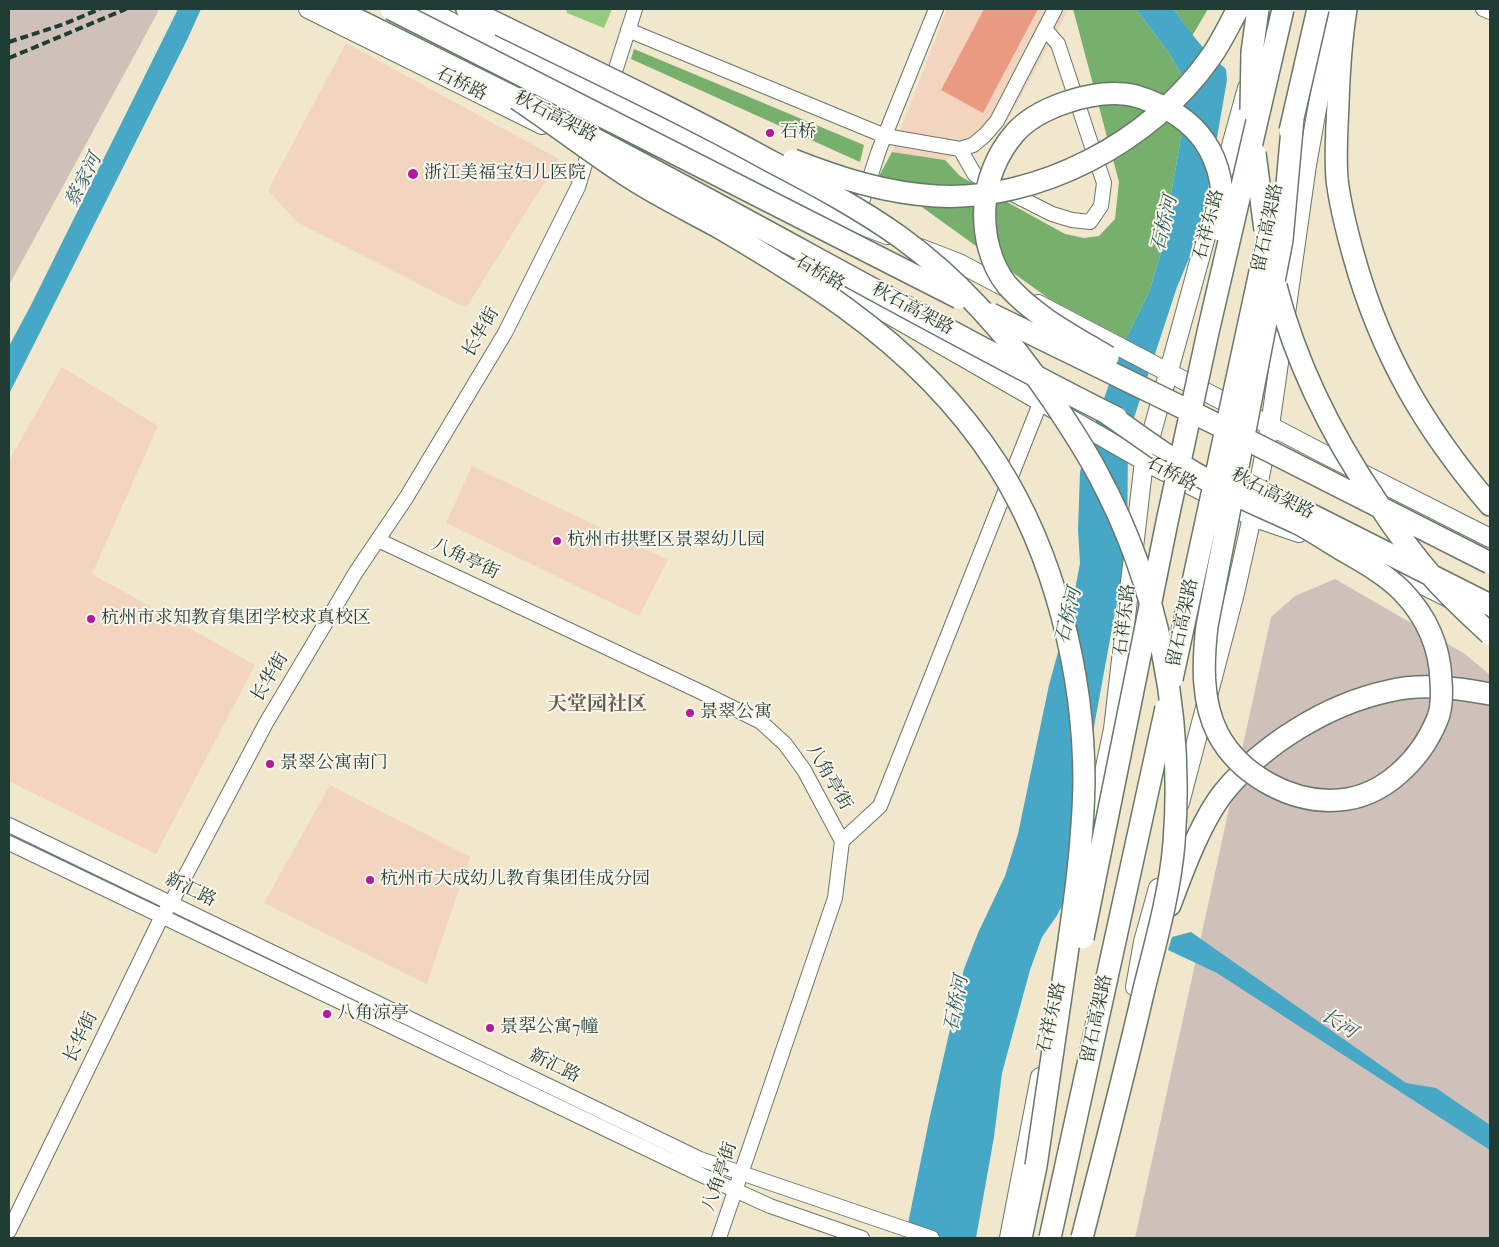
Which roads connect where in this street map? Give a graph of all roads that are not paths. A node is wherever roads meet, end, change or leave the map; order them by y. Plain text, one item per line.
1 (308, 9) edge
2 (336, 9) edge
3 (392, 9) edge
4 (426, 9) edge
5 (467, 9) edge
6 (635, 9) edge
7 (936, 9) edge
8 (1056, 9) edge
9 (1238, 9) edge
10 (1258, 9) edge
11 (1268, 9) edge
12 (1283, 9) edge
13 (1318, 9) edge
14 (1335, 9) edge
15 (1346, 9) edge
16 (1483, 9) edge
17 (1490, 12) edge
18 (1045, 29) junction
19 (628, 30) junction
20 (518, 99) junction
21 (605, 100) junction
22 (1293, 118) junction
23 (695, 120) junction
24 (885, 136) junction
25 (590, 149) junction
26 (960, 149) junction
27 (855, 223) junction
28 (1162, 368) junction
29 (1041, 402) junction
30 (1105, 412) junction
31 (1212, 422) junction
32 (1270, 426) junction
33 (1141, 459) junction
34 (1490, 505) edge
35 (1252, 517) junction
36 (1167, 522) junction
37 (1490, 538) edge
38 (378, 540) junction
39 (1490, 563) edge
40 (1490, 604) edge
41 (1490, 619) edge
42 (1490, 634) edge
43 (1490, 694) edge
44 (9, 826) edge
45 (842, 842) junction
46 (9, 843) edge
47 (171, 903) junction
48 (162, 916) junction
49 (1155, 942) junction
50 (1036, 1166) junction
51 (742, 1172) junction
52 (736, 1191) junction
53 (9, 1231) edge
54 (719, 1238) edge
55 (862, 1238) edge
56 (932, 1238) edge
57 (1009, 1238) edge
58 (1020, 1238) edge
59 (1050, 1238) edge
60 (1082, 1238) edge
61 (1089, 1238) edge

1 - 25 main road, 石桥路
2 - 20 highway, 秋石高架路
3 - 31 highway, 秋石高架路, bridge
4 - 21 main road
5 - 23 highway, bridge
6 - 19 street, 长华街
7 - 24 street
8 - 18 street
9 - 23 highway, bridge
10 - 42 highway, bridge
11 - 28 main road, 石祥东路
12 - 36 highway, 留石高架路, bridge
13 - 22 highway, 留石高架路, bridge
14 - 32 main road
15 - 34 highway
16 - 17 street
18 - 26 street
18 - 26 street
19 - 21 street, 长华街
19 - 24 street
20 - 30 highway, 秋石高架路, bridge
20 - 50 highway, bridge
21 - 25 street, 长华街
21 - 27 main road
22 - 30 highway, bridge
22 - 59 highway, 留石高架路, bridge
23 - 49 highway, bridge
24 - 26 street
24 - 27 street
25 - 29 main road, 石桥路
25 - 38 street, 长华街
27 - 28 main road
28 - 32 main road
28 - 33 main road, 石祥东路
29 - 33 main road, 石桥路
29 - 45 street
30 - 40 highway, 秋石高架路, bridge
31 - 36 highway, bridge
31 - 39 highway, 秋石高架路, bridge
32 - 35 main road
32 - 37 main road
33 - 35 main road, 石桥路
33 - 57 main road, 石祥东路
35 - 41 main road, 石桥路
35 - 61 main road
36 - 50 highway, 留石高架路, bridge
38 - 45 street, 八角亭街
38 - 47 street, 长华街
43 - 49 highway, bridge
44 - 47 street, 新汇路
45 - 51 street, 八角亭街
46 - 48 street, 新汇路
47 - 48 street, 长华街
47 - 51 street, 新汇路
48 - 52 street, 新汇路
48 - 53 street, 长华街
49 - 60 highway, bridge
50 - 58 highway, 留石高架路
51 - 52 street, 八角亭街
51 - 56 street, 新汇路
52 - 54 street, 八角亭街
52 - 55 street, 新汇路

